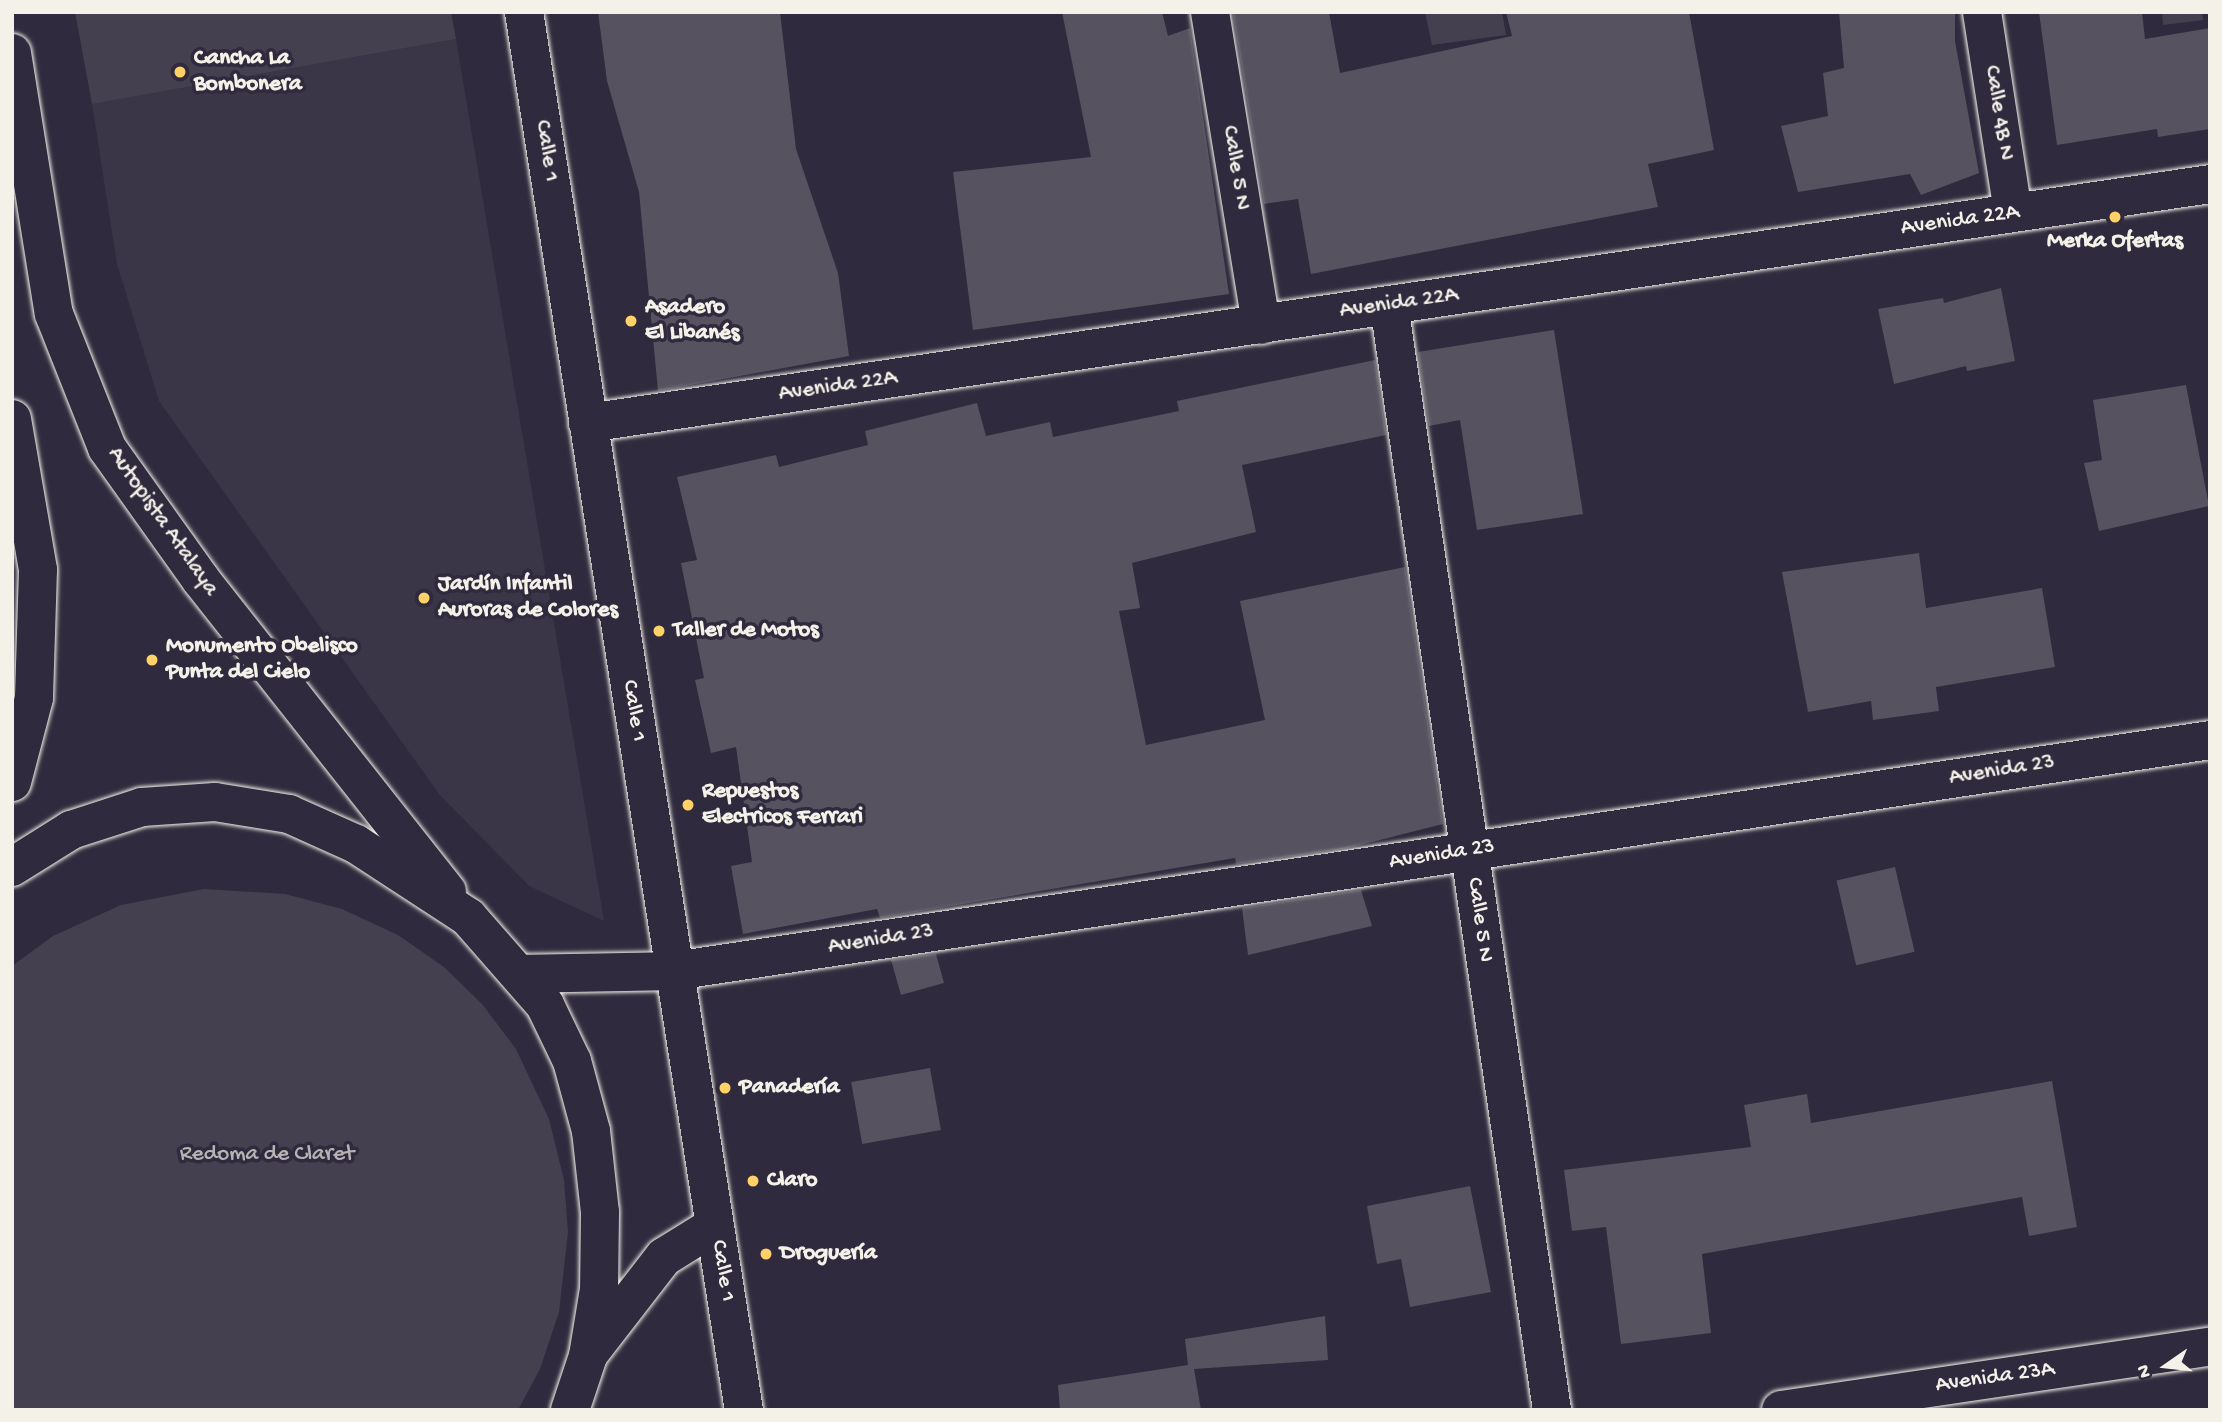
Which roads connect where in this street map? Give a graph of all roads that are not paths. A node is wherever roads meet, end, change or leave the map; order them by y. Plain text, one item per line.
1 (524, 12) edge
2 (1210, 12) edge
3 (1983, 12) edge
4 (12, 52) edge
5 (2208, 195) edge
6 (2013, 214) junction
7 (1389, 305) junction
8 (1261, 325) junction
9 (12, 419) edge
10 (588, 423) junction
11 (2210, 740) edge
12 (12, 782) edge
13 (1469, 851) junction
14 (12, 867) edge
15 (468, 917) junction
16 (674, 971) junction
17 (520, 974) junction
18 (715, 1226) junction
19 (2210, 1347) edge
20 (588, 1356) junction
21 (570, 1410) edge
22 (744, 1410) edge
23 (1552, 1410) edge
24 (1781, 1410) edge

1 - 10 street, Calle 1
2 - 8 street, Calle 5 N
3 - 6 street, Calle 4B N
4 - 15 street, Autopista Atalaya
5 - 6 street, Avenida 22A
6 - 7 street, Avenida 22A
7 - 8 street, Avenida 22A
7 - 13 street, Calle 5 N
8 - 10 street, Avenida 22A
9 - 12 street
10 - 16 street, Calle 1
11 - 13 street, Avenida 23
13 - 16 street, Avenida 23
13 - 23 street, Calle 5 N
14 - 15 street
15 - 17 street
16 - 17 street, Avenida 23
16 - 18 street, Calle 1
17 - 20 street
18 - 20 street
18 - 22 street, Calle 1
19 - 24 street, Avenida 23A
20 - 21 street

